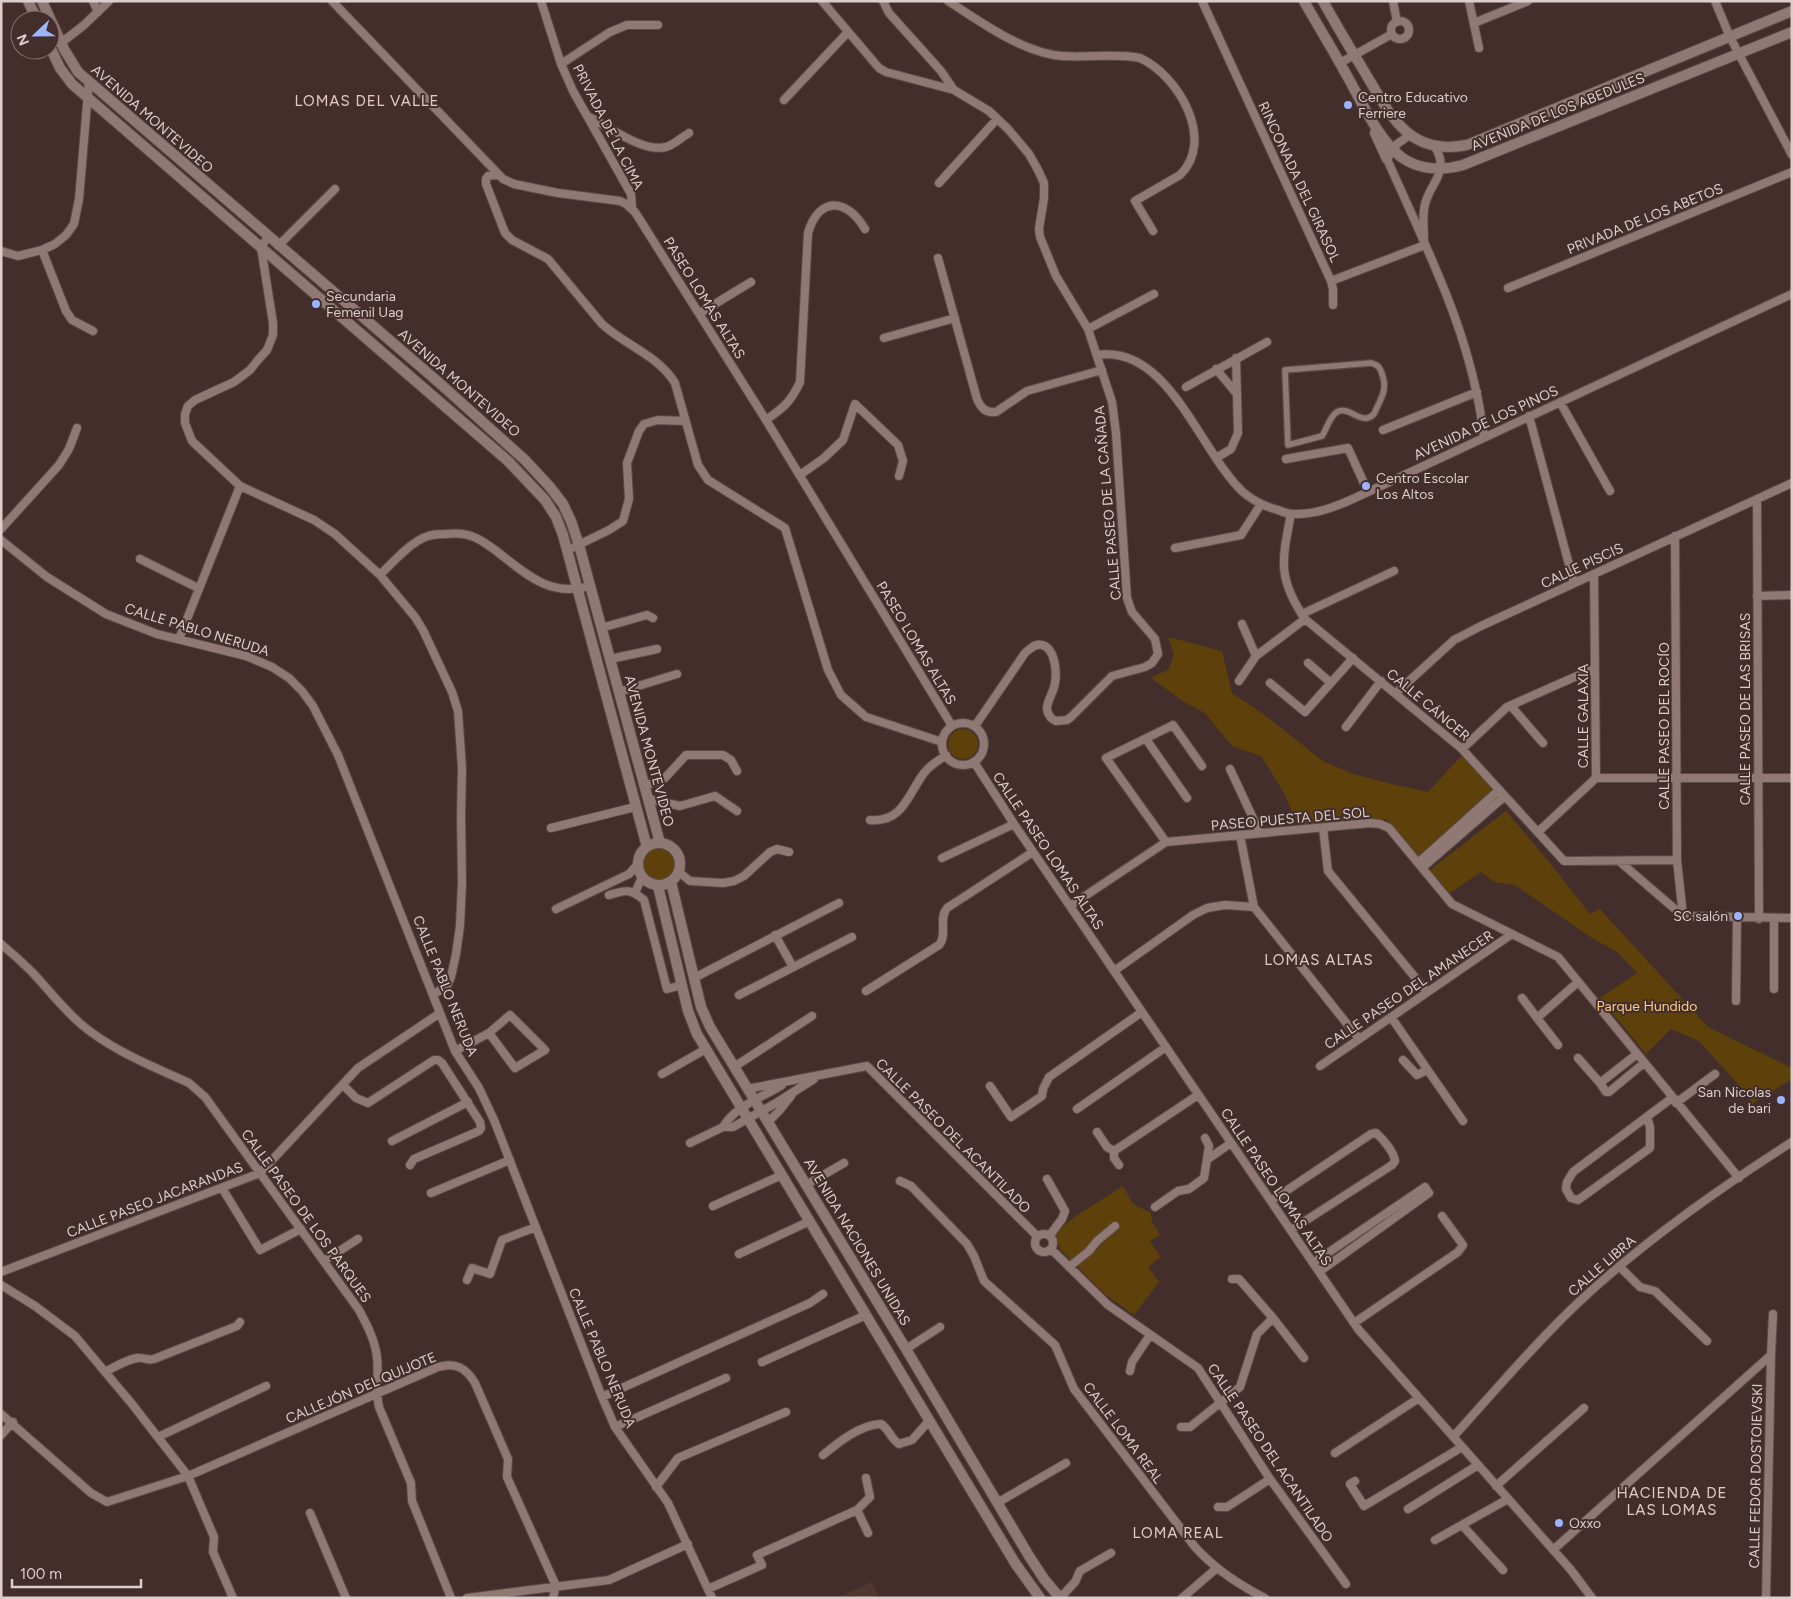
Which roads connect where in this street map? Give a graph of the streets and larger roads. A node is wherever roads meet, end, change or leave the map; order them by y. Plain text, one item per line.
1 (42, 1) edge
2 (93, 1) edge
3 (109, 1) edge
4 (541, 1) edge
5 (822, 1) edge
6 (883, 1) edge
7 (948, 1) edge
8 (1202, 1) edge
9 (1304, 1) edge
10 (1322, 1) edge
11 (1393, 1) edge
12 (1469, 1) edge
13 (1528, 1) edge
14 (1715, 1) edge
15 (332, 2) edge
16 (1792, 11) edge
17 (98, 12) junction
18 (1397, 22) junction
19 (1474, 23) junction
20 (658, 25) dead end
21 (848, 32) junction
22 (1792, 32) edge
23 (1392, 34) junction
24 (1730, 37) junction
25 (61, 43) junction
26 (1479, 48) dead end
27 (1738, 54) junction
28 (1355, 56) junction
29 (56, 60) edge
30 (1340, 63) junction
31 (561, 64) junction
32 (89, 81) junction
33 (954, 90) junction
34 (87, 98) junction
35 (1359, 98) junction
36 (784, 100) dead end
37 (587, 116) junction
38 (997, 119) junction
39 (689, 133) dead end
40 (1410, 135) junction
41 (1434, 146) junction
42 (1393, 149) junction
43 (1792, 155) edge
44 (176, 158) junction
45 (1387, 159) junction
46 (169, 168) junction
47 (1441, 169) junction
48 (1792, 172) edge
49 (497, 175) junction
50 (939, 183) dead end
51 (335, 189) dead end
52 (632, 208) junction
53 (865, 229) dead end
54 (1153, 231) dead end
55 (268, 238) junction
56 (1425, 245) junction
57 (278, 246) junction
58 (261, 247) junction
59 (42, 250) junction
60 (1, 252) edge
61 (938, 258) dead end
62 (1331, 281) junction
63 (751, 282) dead end
64 (1508, 288) dead end
65 (1154, 294) dead end
66 (1792, 294) edge
67 (1333, 305) dead end
68 (700, 314) junction
69 (955, 318) junction
70 (1088, 329) junction
71 (93, 331) dead end
72 (884, 338) dead end
73 (1267, 342) dead end
74 (1097, 355) junction
75 (1236, 358) junction
76 (1216, 369) junction
77 (1102, 370) junction
78 (436, 380) junction
79 (1186, 388) dead end
80 (427, 389) junction
81 (1477, 392) junction
82 (1237, 394) junction
83 (1560, 402) junction
84 (1529, 416) junction
85 (766, 420) junction
86 (685, 421) junction
87 (77, 428) dead end
88 (1383, 430) dead end
89 (1484, 437) junction
90 (1287, 444) joint
91 (1216, 458) junction
92 (1286, 459) dead end
93 (525, 460) junction
94 (517, 469) junction
95 (800, 475) junction
96 (899, 476) dead end
97 (1792, 483) edge
98 (240, 486) junction
99 (1610, 491) dead end
100 (1368, 492) junction
101 (1757, 499) junction
102 (1261, 504) junction
103 (1291, 514) junction
104 (1, 529) edge
105 (1675, 536) junction
106 (1, 540) edge
107 (579, 545) junction
108 (1175, 548) dead end
109 (568, 550) junction
110 (140, 559) dead end
111 (1394, 571) dead end
112 (380, 574) junction
113 (1594, 574) junction
114 (1574, 583) junction
115 (590, 586) junction
116 (198, 588) junction
117 (578, 590) junction
118 (1757, 596) junction
119 (1792, 596) edge
120 (1303, 616) junction
121 (654, 618) dead end
122 (1242, 624) dead end
123 (601, 628) junction
124 (179, 639) junction
125 (657, 649) dead end
126 (1256, 656) junction
127 (1353, 658) junction
128 (610, 659) junction
129 (1308, 663) dead end
130 (1595, 668) junction
131 (678, 674) dead end
132 (1240, 681) dead end
133 (1381, 681) junction
134 (1331, 682) junction
135 (1270, 683) dead end
136 (619, 692) junction
137 (1396, 693) junction
138 (1511, 706) junction
139 (952, 726) junction
140 (975, 726) junction
141 (1346, 727) dead end
142 (1146, 739) junction
143 (942, 742) junction
144 (1543, 743) dead end
145 (1462, 749) junction
146 (946, 756) junction
147 (974, 762) junction
148 (1202, 766) dead end
149 (1230, 769) dead end
150 (737, 771) dead end
151 (1596, 778) junction
152 (1677, 778) junction
153 (1758, 778) junction
154 (1792, 778) edge
155 (645, 786) junction
156 (1499, 790) junction
157 (1505, 796) junction
158 (1187, 798) dead end
159 (648, 799) junction
160 (635, 807) junction
161 (737, 811) dead end
162 (870, 820) dead end
163 (1014, 824) junction
164 (551, 828) dead end
165 (1323, 828) junction
166 (1538, 832) junction
167 (1260, 834) junction
168 (1240, 835) junction
169 (1166, 842) junction
170 (660, 843) junction
171 (647, 846) junction
172 (789, 852) dead end
173 (1033, 852) junction
174 (942, 858) dead end
175 (1677, 860) junction
176 (1619, 861) junction
177 (638, 864) junction
178 (1420, 866) junction
179 (679, 872) junction
180 (642, 877) junction
181 (671, 882) junction
182 (658, 886) junction
183 (635, 893) junction
184 (609, 895) dead end
185 (839, 903) dead end
186 (1070, 906) junction
187 (1254, 907) junction
188 (556, 909) dead end
189 (1683, 916) junction
190 (1737, 918) junction
191 (1774, 918) junction
192 (1792, 918) edge
193 (1759, 919) junction
194 (1512, 934) junction
195 (775, 936) junction
196 (852, 937) dead end
197 (1, 944) edge
198 (793, 967) junction
199 (1114, 971) junction
200 (694, 978) junction
201 (1578, 982) junction
202 (682, 985) junction
203 (1774, 989) dead end
204 (866, 991) dead end
205 (1427, 992) junction
206 (434, 994) junction
207 (739, 995) dead end
208 (1522, 998) dead end
209 (1736, 1001) dead end
210 (1142, 1012) junction
211 (440, 1013) junction
212 (812, 1016) dead end
213 (1390, 1017) junction
214 (1537, 1018) junction
215 (489, 1032) junction
216 (1359, 1039) junction
217 (1558, 1045) dead end
218 (1166, 1047) junction
219 (706, 1049) junction
220 (455, 1052) junction
221 (1637, 1054) junction
222 (1578, 1058) dead end
223 (1403, 1060) dead end
224 (1644, 1063) junction
225 (1320, 1066) dead end
226 (734, 1067) junction
227 (1427, 1070) junction
228 (662, 1074) dead end
229 (1715, 1074) dead end
230 (818, 1076) junction
231 (788, 1082) junction
232 (1600, 1083) junction
233 (343, 1085) junction
234 (990, 1086) dead end
235 (748, 1089) junction
236 (796, 1090) junction
237 (1198, 1095) junction
238 (1674, 1100) junction
239 (755, 1101) junction
240 (468, 1102) junction
241 (742, 1108) junction
242 (1077, 1109) dead end
243 (761, 1111) junction
244 (1648, 1117) junction
245 (748, 1119) junction
246 (1463, 1121) dead end
247 (768, 1122) junction
248 (723, 1126) junction
249 (1096, 1132) dead end
250 (1205, 1138) dead end
251 (392, 1141) dead end
252 (1792, 1142) edge
253 (690, 1143) dead end
254 (1231, 1143) junction
255 (1114, 1151) junction
256 (1208, 1159) junction
257 (510, 1160) junction
258 (844, 1163) dead end
259 (410, 1165) dead end
260 (1119, 1166) dead end
261 (260, 1173) junction
262 (782, 1175) junction
263 (1739, 1178) junction
264 (1047, 1180) dead end
265 (900, 1182) dead end
266 (806, 1185) junction
267 (222, 1188) junction
268 (431, 1193) dead end
269 (1271, 1201) junction
270 (713, 1206) dead end
271 (1155, 1207) dead end
272 (1442, 1216) dead end
273 (810, 1221) junction
274 (1115, 1226) dead end
275 (536, 1227) junction
276 (301, 1229) junction
277 (1290, 1230) junction
278 (1050, 1235) junction
279 (1037, 1236) junction
280 (358, 1239) dead end
281 (1051, 1249) junction
282 (739, 1254) dead end
283 (324, 1261) junction
284 (1313, 1263) junction
285 (1619, 1266) junction
286 (1069, 1267) junction
287 (1, 1272) edge
288 (1319, 1272) junction
289 (1232, 1278) dead end
290 (467, 1280) dead end
291 (1, 1285) edge
292 (823, 1294) dead end
293 (1773, 1314) dead end
294 (866, 1316) junction
295 (1273, 1318) junction
296 (240, 1322) dead end
297 (1354, 1323) junction
298 (940, 1327) dead end
299 (1150, 1335) junction
300 (1707, 1341) dead end
301 (906, 1349) junction
302 (1771, 1355) junction
303 (1304, 1358) dead end
304 (762, 1362) dead end
305 (1130, 1371) dead end
306 (105, 1372) junction
307 (726, 1378) dead end
308 (266, 1386) dead end
309 (376, 1394) junction
310 (602, 1397) junction
311 (1419, 1398) junction
312 (1220, 1403) junction
313 (1584, 1408) dead end
314 (786, 1412) dead end
315 (1, 1414) edge
316 (930, 1421) junction
317 (13, 1422) junction
318 (615, 1427) junction
319 (1181, 1427) dead end
320 (1, 1435) edge
321 (158, 1437) junction
322 (1453, 1437) junction
323 (1462, 1446) junction
324 (1336, 1453) dead end
325 (824, 1455) dead end
326 (1066, 1463) dead end
327 (1478, 1465) junction
328 (188, 1476) junction
329 (866, 1478) dead end
330 (1270, 1479) junction
331 (1355, 1481) dead end
332 (1496, 1486) junction
333 (656, 1487) junction
334 (1508, 1498) junction
335 (997, 1503) junction
336 (1218, 1507) dead end
337 (856, 1510) junction
338 (1408, 1510) dead end
339 (310, 1513) dead end
340 (1462, 1525) junction
341 (868, 1533) dead end
342 (1434, 1540) dead end
343 (688, 1544) junction
344 (1554, 1550) junction
345 (1111, 1553) dead end
346 (1028, 1556) junction
347 (1015, 1563) junction
348 (1217, 1568) junction
349 (1503, 1570) dead end
350 (1346, 1584) dead end
351 (556, 1586) junction
352 (708, 1589) junction
353 (233, 1598) edge
354 (346, 1598) edge
355 (451, 1598) edge
356 (467, 1598) edge
357 (553, 1598) edge
358 (712, 1598) edge
359 (1040, 1598) edge
360 (1060, 1598) edge
361 (1182, 1598) edge
362 (1265, 1598) edge
363 (1592, 1598) edge
364 (1766, 1598) edge

1 - 25 street, AVENIDA MONTEVIDEO
2 - 17 street
3 - 17 street
4 - 31 street, PRIVADA DE LA CIMA
5 - 21 street, CALLE PASEO DE LA CAÑADA
6 - 33 street
7 - 54 street
8 - 62 street, RINCONADA DEL GIRASOL
9 - 30 street
10 - 28 street
11 - 18 street
12 - 19 street
13 - 19 street
14 - 24 street
15 - 49 street
16 - 24 street, AVENIDA DE LOS ABEDULES
17 - 25 street
18 - 23 street
18 - 23 street
19 - 26 street
20 - 31 street
21 - 33 street, CALLE PASEO DE LA CAÑADA
21 - 36 street
22 - 27 street, AVENIDA DE LOS ABEDULES
23 - 28 street
24 - 27 street
24 - 41 street, AVENIDA DE LOS ABEDULES
25 - 32 street, AVENIDA MONTEVIDEO
27 - 43 street
27 - 47 street, AVENIDA DE LOS ABEDULES
28 - 30 street
28 - 40 street
29 - 34 street, AVENIDA MONTEVIDEO
30 - 35 street
31 - 37 street, PRIVADA DE LA CIMA
32 - 34 street
32 - 44 street, AVENIDA MONTEVIDEO
33 - 38 street, CALLE PASEO DE LA CAÑADA
34 - 46 street, AVENIDA MONTEVIDEO
34 - 59 street
35 - 42 street, AVENIDA DE LOS ABEDULES
35 - 45 street
37 - 39 street
37 - 52 street, PRIVADA DE LA CIMA
38 - 50 street
38 - 70 street, CALLE PASEO DE LA CAÑADA
40 - 41 street
40 - 42 street
41 - 47 street
42 - 45 street
42 - 47 street, AVENIDA DE LOS ABEDULES
44 - 46 street
44 - 55 street, AVENIDA MONTEVIDEO
45 - 56 street
46 - 58 street, AVENIDA MONTEVIDEO
47 - 56 street
48 - 64 street, PRIVADA DE LOS ABETOS
49 - 52 street
49 - 86 street
51 - 57 street
52 - 68 street, PASEO LOMAS ALTAS
53 - 85 street
55 - 57 street, AVENIDA MONTEVIDEO
55 - 58 street
56 - 62 street, RINCONADA DEL GIRASOL
56 - 81 street
57 - 78 street, AVENIDA MONTEVIDEO
58 - 80 street, AVENIDA MONTEVIDEO
58 - 98 street
59 - 60 street
59 - 71 street
61 - 69 street
62 - 67 street
63 - 68 street
65 - 70 street
66 - 83 street, AVENIDA DE LOS PINOS
68 - 85 street, PASEO LOMAS ALTAS
69 - 72 street
69 - 77 street
70 - 74 street, CALLE PASEO DE LA CAÑADA
73 - 75 street
74 - 77 street, CALLE PASEO DE LA CAÑADA
74 - 91 street, AVENIDA DE LOS PINOS
75 - 76 street
75 - 82 street
76 - 79 street
76 - 82 street
77 - 140 street, CALLE PASEO DE LA CAÑADA
78 - 80 street
78 - 93 street, AVENIDA MONTEVIDEO
80 - 94 street, AVENIDA MONTEVIDEO
81 - 88 street
81 - 89 street
82 - 91 street
83 - 84 street, AVENIDA DE LOS PINOS
83 - 99 street
84 - 89 street, AVENIDA DE LOS PINOS
84 - 114 street
85 - 95 street, PASEO LOMAS ALTAS
86 - 107 street
86 - 143 street
87 - 104 street
89 - 100 street, AVENIDA DE LOS PINOS
90 - 90 street
91 - 102 street, AVENIDA DE LOS PINOS
92 - 100 street
93 - 94 street
93 - 107 street, AVENIDA MONTEVIDEO
94 - 109 street, AVENIDA MONTEVIDEO
95 - 96 street
95 - 139 street, PASEO LOMAS ALTAS
97 - 101 street, CALLE PISCIS
98 - 112 street
98 - 116 street
100 - 103 street, AVENIDA DE LOS PINOS
101 - 105 street, CALLE PISCIS
101 - 118 street, CALLE PASEO DE LAS BRISAS
102 - 103 street, AVENIDA DE LOS PINOS
102 - 108 street
103 - 120 street, CALLE CÁNCER
105 - 113 street, CALLE PISCIS
105 - 152 street, CALLE PASEO DEL ROCÍO
106 - 124 street, CALLE PABLO NERUDA
107 - 109 street
107 - 115 street, AVENIDA MONTEVIDEO
109 - 117 street, AVENIDA MONTEVIDEO
110 - 116 street
111 - 120 street
112 - 117 street
112 - 206 street
113 - 114 street, CALLE PISCIS
113 - 130 street, CALLE GALAXIA
114 - 137 street, CALLE PISCIS
115 - 117 street
115 - 123 street, AVENIDA MONTEVIDEO
116 - 124 street
117 - 160 street, AVENIDA MONTEVIDEO
118 - 119 street
118 - 153 street, CALLE PASEO DE LAS BRISAS
120 - 126 street
120 - 127 street, CALLE CÁNCER
121 - 123 street
122 - 126 street
123 - 128 street, AVENIDA MONTEVIDEO
124 - 206 street, CALLE PABLO NERUDA
125 - 128 street
126 - 132 street
127 - 133 street, CALLE CÁNCER
127 - 134 street
128 - 136 street, AVENIDA MONTEVIDEO
129 - 134 street
130 - 138 street
130 - 151 street, CALLE GALAXIA
131 - 136 street
133 - 137 street, CALLE CÁNCER
133 - 141 street
134 - 135 street
136 - 155 street, AVENIDA MONTEVIDEO
137 - 145 street, CALLE CÁNCER
138 - 144 street
138 - 145 street
139 - 140 street
139 - 143 street
140 - 147 street
142 - 148 street
142 - 158 street
142 - 169 street
143 - 146 street
145 - 156 street, CALLE CÁNCER
146 - 147 street
146 - 162 street
147 - 163 street, CALLE PASEO LOMAS ALTAS
149 - 167 street
150 - 155 street
151 - 152 street
151 - 166 street, CALLE GALAXIA
152 - 153 street
152 - 175 street, CALLE PASEO DEL ROCÍO
153 - 154 street
153 - 193 street, CALLE PASEO DE LAS BRISAS
155 - 159 street, AVENIDA MONTEVIDEO
156 - 157 street, CALLE CÁNCER
156 - 178 street
157 - 166 street, CALLE CÁNCER
157 - 178 street
159 - 161 street
159 - 170 street, AVENIDA MONTEVIDEO
160 - 164 street
160 - 171 street, AVENIDA MONTEVIDEO
163 - 173 street, CALLE PASEO LOMAS ALTAS
163 - 174 street
165 - 167 street, PASEO PUESTA DEL SOL
165 - 178 street, PASEO PUESTA DEL SOL
165 - 205 street
166 - 176 street, CALLE CÁNCER
167 - 168 street, PASEO PUESTA DEL SOL
168 - 169 street, PASEO PUESTA DEL SOL
168 - 187 street
169 - 186 street, PASEO PUESTA DEL SOL
170 - 171 street
170 - 179 street
171 - 177 street
172 - 179 street
173 - 186 street, CALLE PASEO LOMAS ALTAS
173 - 204 street
175 - 176 street, CALLE CÁNCER
175 - 189 street, CALLE PASEO DEL ROCÍO
176 - 189 street
177 - 180 street
177 - 188 street
178 - 194 street, PASEO PUESTA DEL SOL
179 - 181 street
180 - 182 street
180 - 183 street
181 - 182 street
181 - 200 street, AVENIDA NACIONES UNIDAS
182 - 202 street
183 - 184 street
183 - 202 street
185 - 195 street
186 - 199 street, CALLE PASEO LOMAS ALTAS
187 - 199 street
187 - 216 street
189 - 190 street
190 - 193 street
190 - 209 street
191 - 192 street
191 - 193 street
191 - 203 street
194 - 201 street, PASEO PUESTA DEL SOL
194 - 205 street, CALLE PASEO DEL AMANECER
195 - 198 street
195 - 200 street
196 - 198 street
197 - 261 street, CALLE PASEO DE LOS PARQUES
198 - 207 street
199 - 210 street, CALLE PASEO LOMAS ALTAS
200 - 226 street, AVENIDA NACIONES UNIDAS
201 - 214 street
201 - 221 street, PASEO PUESTA DEL SOL
202 - 219 street
205 - 213 street, CALLE PASEO DEL AMANECER
206 - 211 street, CALLE PABLO NERUDA
208 - 214 street
210 - 218 street, CALLE PASEO LOMAS ALTAS
210 - 234 street
211 - 220 street, CALLE PABLO NERUDA
211 - 233 street, CALLE PASEO JACARANDAS
212 - 226 street
213 - 216 street, CALLE PASEO DEL AMANECER
213 - 227 street
214 - 217 street
215 - 215 street
215 - 220 street
216 - 225 street, CALLE PASEO DEL AMANECER
218 - 237 street, CALLE PASEO LOMAS ALTAS
218 - 242 street
219 - 228 street
219 - 241 street
220 - 257 street, CALLE PABLO NERUDA
221 - 224 street, PASEO PUESTA DEL SOL
221 - 232 street
222 - 232 street
223 - 227 street
224 - 232 street
224 - 238 street, PASEO PUESTA DEL SOL
226 - 235 street, AVENIDA NACIONES UNIDAS
227 - 246 street
229 - 238 street
230 - 231 street, CALLE PASEO DEL ACANTILADO
230 - 236 street, CALLE PASEO DEL ACANTILADO
230 - 279 street, CALLE PASEO DEL ACANTILADO
231 - 235 street, CALLE PASEO DEL ACANTILADO
231 - 239 street, CALLE PASEO DEL ACANTILADO
233 - 240 street
233 - 261 street, CALLE PASEO JACARANDAS
235 - 239 street, AVENIDA NACIONES UNIDAS
236 - 243 street, CALLE PASEO DEL ACANTILADO
236 - 247 street, CALLE PASEO DEL ACANTILADO
237 - 254 street, CALLE PASEO LOMAS ALTAS
237 - 255 street
238 - 244 street
238 - 263 street, PASEO PUESTA DEL SOL
239 - 241 street, CALLE PASEO DEL ACANTILADO
239 - 243 street, AVENIDA NACIONES UNIDAS
240 - 251 street
240 - 259 street
241 - 245 street
241 - 248 street, CALLE PASEO DEL ACANTILADO
243 - 245 street, CALLE PASEO DEL ACANTILADO
243 - 247 street, AVENIDA NACIONES UNIDAS
244 - 244 street
245 - 248 street, CALLE PASEO DEL ACANTILADO
245 - 262 street
247 - 266 street, AVENIDA NACIONES UNIDAS
248 - 253 street
249 - 255 street
250 - 256 street
252 - 263 street, CALLE LIBRA
254 - 256 street
254 - 269 street, CALLE PASEO LOMAS ALTAS
255 - 260 street
256 - 271 street
257 - 268 street
257 - 275 street, CALLE PABLO NERUDA
258 - 266 street
261 - 267 street, CALLE PASEO JACARANDAS
261 - 276 street, CALLE PASEO DE LOS PARQUES
262 - 270 street
262 - 273 street
263 - 285 street, CALLE LIBRA
264 - 278 street
265 - 348 street, CALLE LOMA REAL
266 - 301 street, AVENIDA NACIONES UNIDAS
267 - 276 street
267 - 287 street, CALLE PASEO JACARANDAS
269 - 277 street, CALLE PASEO LOMAS ALTAS
269 - 277 street
272 - 297 street
273 - 282 street
273 - 294 street
274 - 286 street
275 - 290 street
275 - 310 street, CALLE PABLO NERUDA
276 - 283 street, CALLE PASEO DE LOS PARQUES
277 - 284 street, CALLE PASEO LOMAS ALTAS
278 - 279 street
278 - 281 street
279 - 281 street
280 - 283 street
281 - 286 street, CALLE PASEO DEL ACANTILADO
283 - 309 street, CALLE PASEO DE LOS PARQUES
284 - 288 street, CALLE PASEO LOMAS ALTAS
284 - 288 street
285 - 300 street
285 - 322 street, CALLE LIBRA
286 - 299 street, CALLE PASEO DEL ACANTILADO
288 - 297 street, CALLE PASEO LOMAS ALTAS
289 - 295 street
291 - 306 street
292 - 310 street
293 - 302 street, CALLE FEDOR DOSTOIEVSKI
294 - 304 street
294 - 316 street
295 - 303 street
295 - 312 street
296 - 306 street
297 - 311 street, CALLE PASEO LOMAS ALTAS
298 - 301 street
299 - 305 street
299 - 312 street, CALLE PASEO DEL ACANTILADO
301 - 335 street, AVENIDA NACIONES UNIDAS
302 - 344 street, CALLE FEDOR DOSTOIEVSKI
302 - 364 street, CALLE FEDOR DOSTOIEVSKI
306 - 321 street
307 - 318 street
308 - 321 street
309 - 328 street, CALLEJÓN DEL QUIJOTE
309 - 351 street, CALLEJÓN DEL QUIJOTE
309 - 355 street, CALLE PASEO DE LOS PARQUES
310 - 318 street, CALLE PABLO NERUDA
311 - 322 street, CALLE PASEO LOMAS ALTAS
311 - 324 street
312 - 319 street
312 - 330 street, CALLE PASEO DEL ACANTILADO
313 - 332 street
314 - 333 street
315 - 317 street
316 - 325 street
316 - 347 street
317 - 320 street
317 - 328 street, CALLEJÓN DEL QUIJOTE
318 - 333 street, CALLE PABLO NERUDA
321 - 328 street
322 - 323 street, CALLE PASEO LOMAS ALTAS
323 - 327 street, CALLE PASEO LOMAS ALTAS
323 - 331 street
326 - 335 street
327 - 332 street, CALLE PASEO LOMAS ALTAS
327 - 338 street
328 - 353 street
329 - 337 street
330 - 336 street
330 - 350 street, CALLE PASEO DEL ACANTILADO
332 - 334 street, CALLE PASEO LOMAS ALTAS
333 - 343 street, CALLE PABLO NERUDA
334 - 340 street
334 - 344 street, CALLE PASEO LOMAS ALTAS
335 - 346 street, AVENIDA NACIONES UNIDAS
337 - 341 street
337 - 352 street
339 - 354 street
340 - 342 street
340 - 349 street
343 - 351 street
343 - 352 street, CALLE PABLO NERUDA
344 - 363 street, CALLE PASEO LOMAS ALTAS
345 - 360 street
346 - 347 street
346 - 360 street, AVENIDA NACIONES UNIDAS
347 - 359 street
348 - 361 street
348 - 362 street, CALLE LOMA REAL
351 - 356 street
351 - 357 street
352 - 358 street, CALLE PABLO NERUDA

